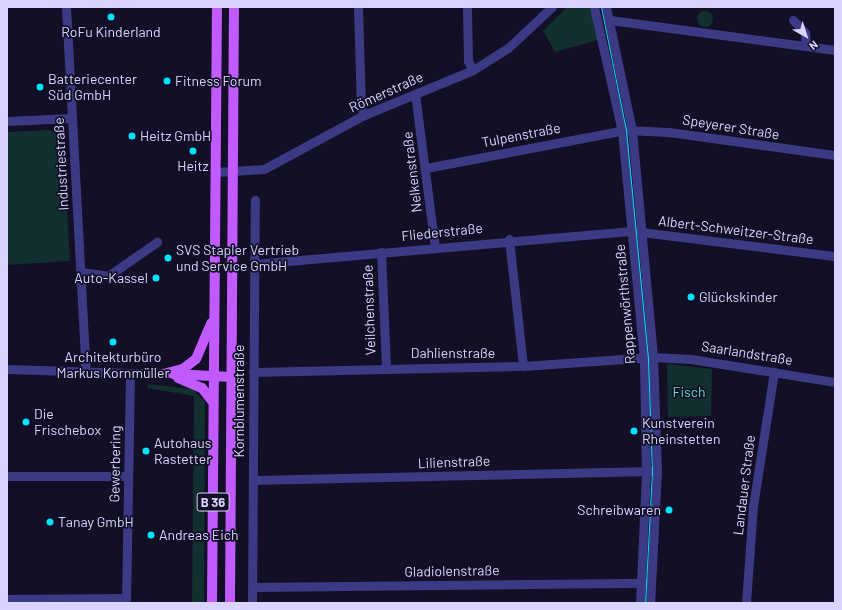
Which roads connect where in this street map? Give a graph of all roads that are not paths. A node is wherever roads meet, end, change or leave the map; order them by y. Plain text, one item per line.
1 (66, 7) edge
2 (217, 7) edge
3 (234, 7) edge
4 (358, 7) edge
5 (467, 7) edge
6 (552, 7) edge
7 (594, 7) edge
8 (606, 7) edge
9 (610, 20) junction
10 (793, 20) dead end
11 (806, 46) junction
12 (835, 50) edge
13 (473, 70) junction
14 (415, 94) junction
15 (364, 115) junction
16 (72, 118) junction
17 (7, 121) edge
18 (632, 130) junction
19 (622, 131) junction
20 (835, 156) edge
21 (426, 168) junction
22 (233, 170) junction
23 (216, 172) junction
24 (255, 200) dead end
25 (633, 231) junction
26 (644, 232) junction
27 (509, 239) junction
28 (157, 242) dead end
29 (435, 248) junction
30 (381, 252) junction
31 (835, 256) edge
32 (254, 264) junction
33 (81, 272) junction
34 (215, 312) junction
35 (649, 358) junction
36 (523, 366) junction
37 (386, 368) junction
38 (7, 369) edge
39 (86, 372) junction
40 (253, 372) junction
41 (774, 372) junction
42 (130, 373) junction
43 (163, 374) junction
44 (214, 377) junction
45 (231, 377) junction
46 (835, 382) edge
47 (213, 402) junction
48 (657, 471) junction
49 (646, 472) junction
50 (7, 476) edge
51 (128, 476) junction
52 (253, 480) junction
53 (647, 583) junction
54 (252, 587) junction
55 (7, 599) edge
56 (126, 601) edge
57 (212, 603) edge
58 (230, 603) edge
59 (252, 603) edge
60 (640, 603) edge
61 (650, 603) edge
62 (746, 603) edge

1 - 16 street, Industriestraße
2 - 23 main road, B 36
3 - 22 main road, B 36
4 - 15 street
5 - 13 street
6 - 13 street, Römerstraße
7 - 19 street, Rappenwörthstraße
8 - 9 street, Rappenwörthstraße
9 - 11 street
9 - 18 street, Rappenwörthstraße
10 - 11 street
11 - 12 street
13 - 14 street, Römerstraße
14 - 15 street, Römerstraße
14 - 21 street, Nelkenstraße
15 - 22 street, Römerstraße
16 - 17 street
16 - 33 street, Industriestraße
18 - 19 street, Speyerer Straße
18 - 20 street, Speyerer Straße
18 - 26 street, Rappenwörthstraße
19 - 21 street, Tulpenstraße
19 - 25 street, Rappenwörthstraße
21 - 29 street, Nelkenstraße
22 - 23 street, Römerstraße
22 - 45 main road, B 36
23 - 34 main road, B 36
24 - 32 street, Kornblumenstraße
25 - 26 street, Albert-Schweitzer-Straße
25 - 27 street, Fliederstraße
25 - 35 street, Rappenwörthstraße
26 - 31 street, Albert-Schweitzer-Straße
26 - 35 street, Rappenwörthstraße
27 - 29 street, Fliederstraße
27 - 36 street
28 - 33 street
29 - 30 street, Fliederstraße
30 - 32 street, Fliederstraße
30 - 37 street, Veilchenstraße
32 - 40 street, Kornblumenstraße
33 - 39 street, Industriestraße
34 - 43 main road
34 - 44 main road, B 36
35 - 36 street, Dahlienstraße
35 - 41 street, Saarlandstraße
35 - 48 street, Rappenwörthstraße
35 - 49 street, Rappenwörthstraße
36 - 37 street, Dahlienstraße
37 - 40 street, Dahlienstraße
38 - 39 street
39 - 42 street
40 - 52 street, Kornblumenstraße
41 - 46 street, Saarlandstraße
41 - 62 street, Landauer Straße
42 - 43 street
42 - 51 street, Gewerbering
43 - 44 main road
43 - 47 main road
44 - 45 main road
44 - 47 main road, B 36
45 - 58 main road, B 36
47 - 57 main road, B 36
48 - 49 street, Lilienstraße
48 - 53 street, Rappenwörthstraße
49 - 52 street, Lilienstraße
49 - 53 street, Rappenwörthstraße
50 - 51 street
51 - 56 street, Gewerbering
52 - 54 street, Kornblumenstraße
53 - 54 street, Gladiolenstraße
53 - 60 street, Rappenwörthstraße
53 - 61 street, Rappenwörthstraße
54 - 59 street, Kornblumenstraße
55 - 56 street

